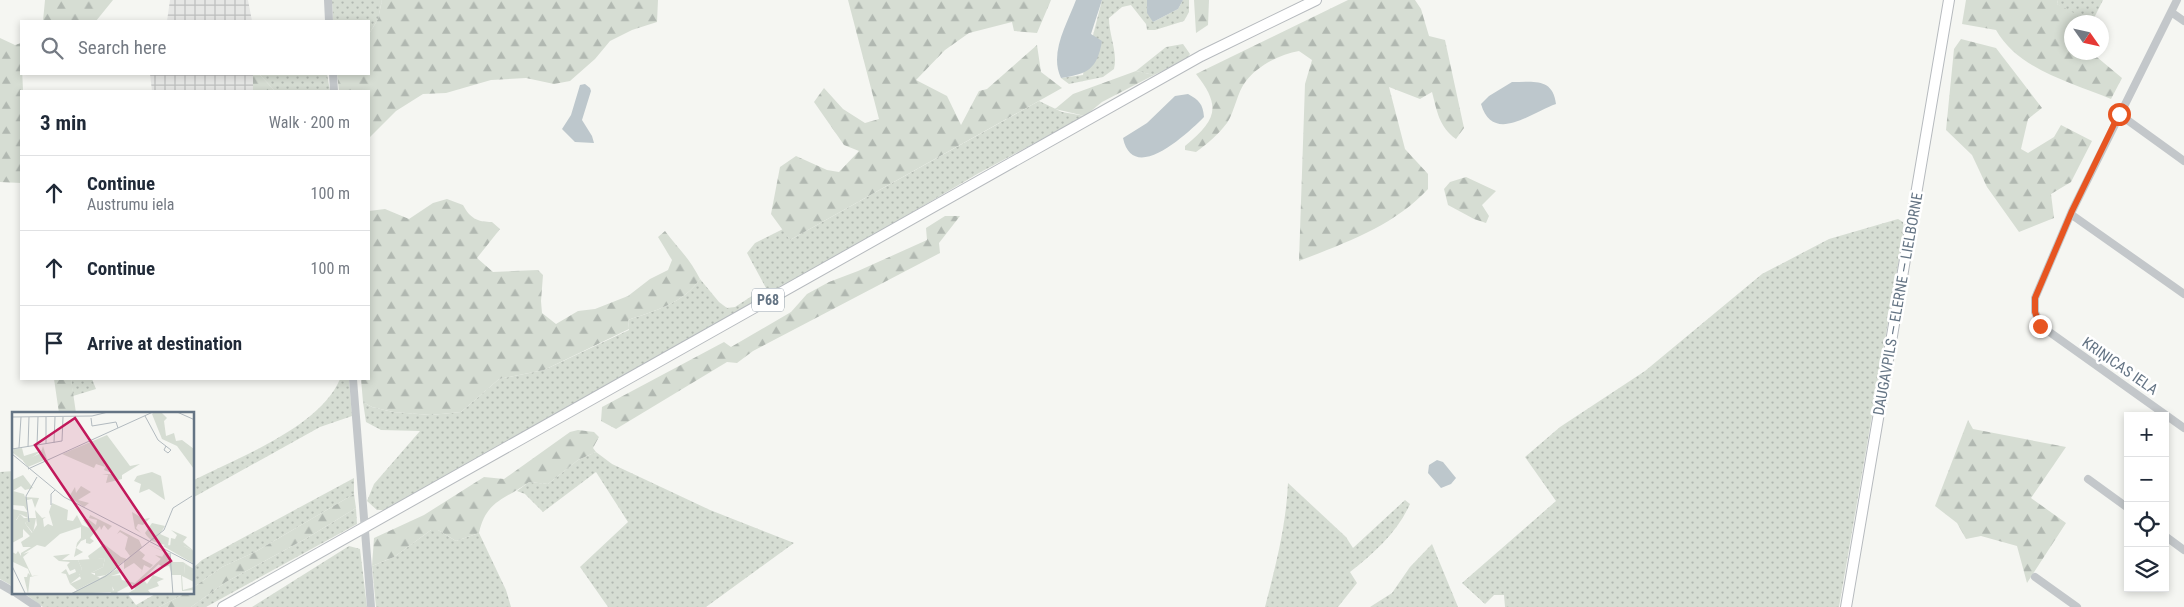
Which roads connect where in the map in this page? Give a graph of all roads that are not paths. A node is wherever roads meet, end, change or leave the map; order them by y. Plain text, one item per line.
1 (328, 0) edge
2 (1316, 0) edge
3 (1949, 0) edge
4 (2177, 0) edge
5 (2171, 12) junction
6 (329, 20) edge
7 (2184, 21) edge
8 (333, 75) edge
9 (334, 90) edge
10 (2119, 114) junction
11 (2184, 161) edge
12 (2072, 215) junction
13 (2184, 294) edge
14 (353, 380) edge
15 (2184, 428) edge
16 (2088, 479) dead end
17 (2124, 505) edge
18 (363, 529) junction
19 (2169, 539) edge
20 (2184, 550) edge
21 (2035, 577) dead end
22 (0, 584) edge
23 (12, 591) edge
24 (17, 594) edge
25 (37, 607) edge
26 (224, 607) edge
27 (371, 607) edge
28 (1846, 607) edge
29 (2077, 607) edge

1 - 6 street
2 - 18 main road, P68
3 - 28 main road, DAUGAVPILS — ELERNE — LIELBORNE
4 - 5 street
5 - 7 street
5 - 10 street
8 - 9 street
10 - 11 street
10 - 12 street
12 - 13 street
12 - 15 street, KRIŅICAS IELA
14 - 18 street
16 - 17 street
18 - 26 main road, P68
18 - 27 street
19 - 20 street
21 - 29 street
22 - 23 street
24 - 25 street

